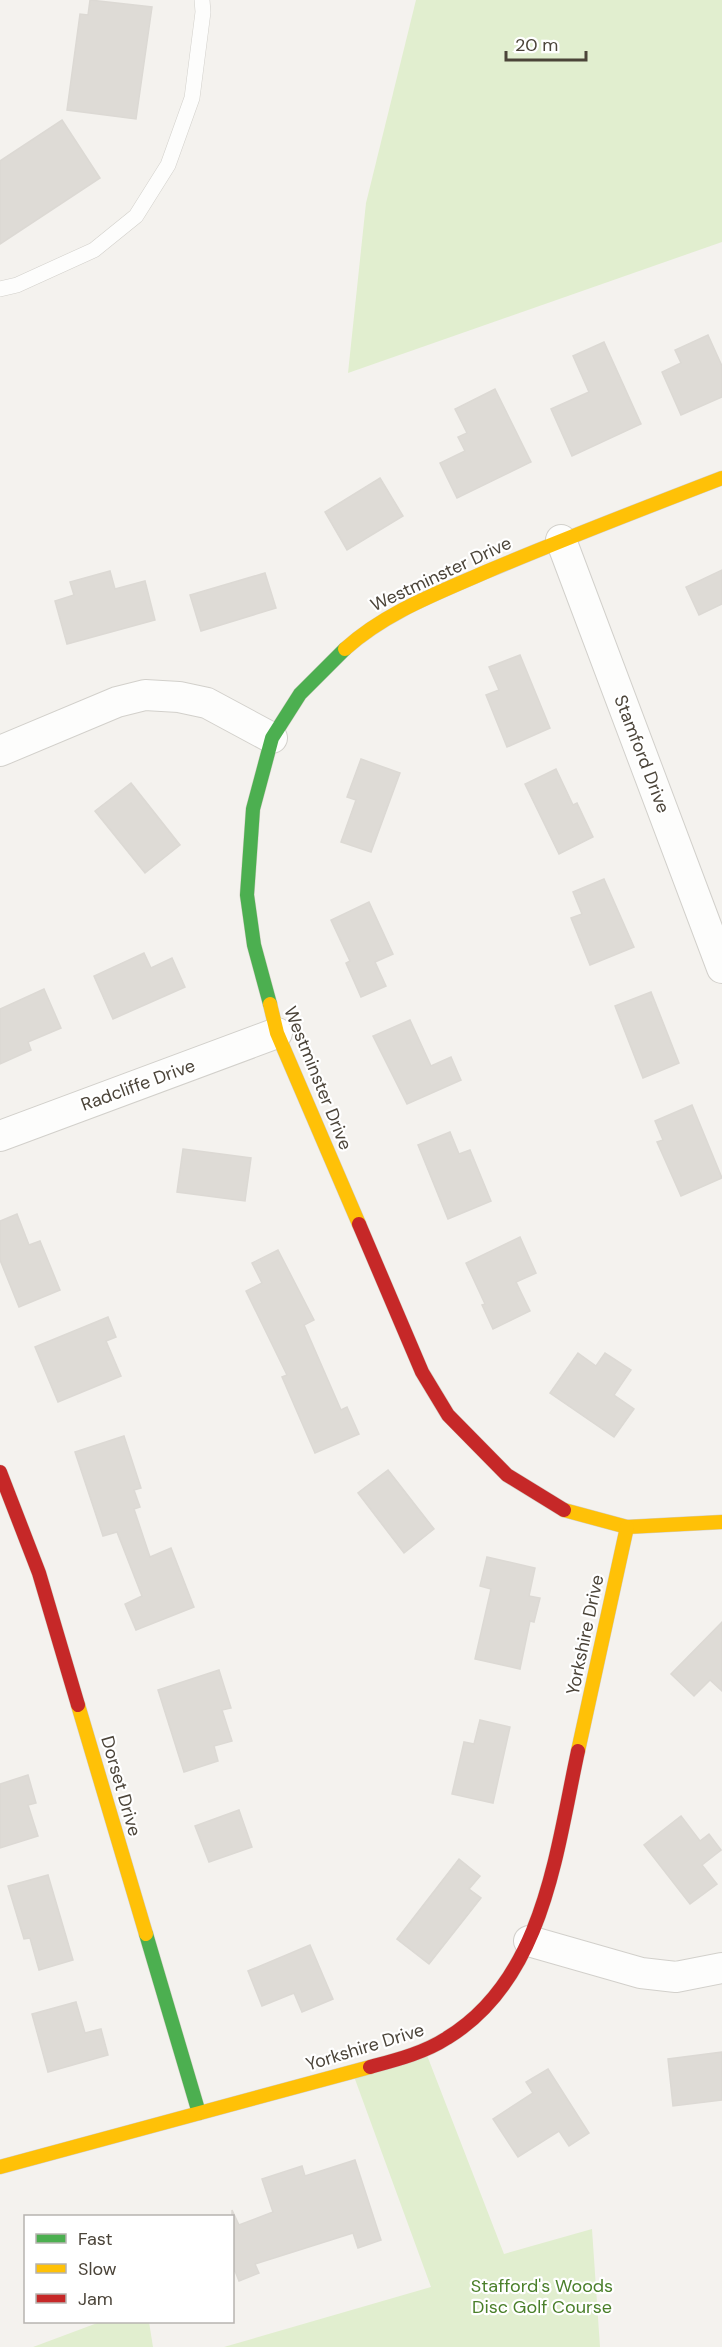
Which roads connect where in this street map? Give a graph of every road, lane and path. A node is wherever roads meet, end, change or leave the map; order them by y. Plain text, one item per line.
1 (202, 0) edge
2 (0, 289) edge
3 (722, 478) edge
4 (561, 540) junction
5 (272, 738) junction
6 (0, 751) edge
7 (722, 968) edge
8 (277, 1034) junction
9 (0, 1137) edge
10 (0, 1472) edge
11 (722, 1522) edge
12 (627, 1527) junction
13 (529, 1941) junction
14 (722, 1968) edge
15 (199, 2113) junction
16 (0, 2167) edge

1 - 2 lane
3 - 4 street, Westminster Drive
4 - 5 street, Westminster Drive
4 - 7 street, Stamford Drive
5 - 6 street
5 - 8 street, Westminster Drive
8 - 9 street, Radcliffe Drive
8 - 12 street, Westminster Drive
10 - 15 street, Dorset Drive
11 - 12 street, Westminster Drive
12 - 13 street, Yorkshire Drive
13 - 14 street
13 - 15 street, Yorkshire Drive
15 - 16 street, Yorkshire Drive

